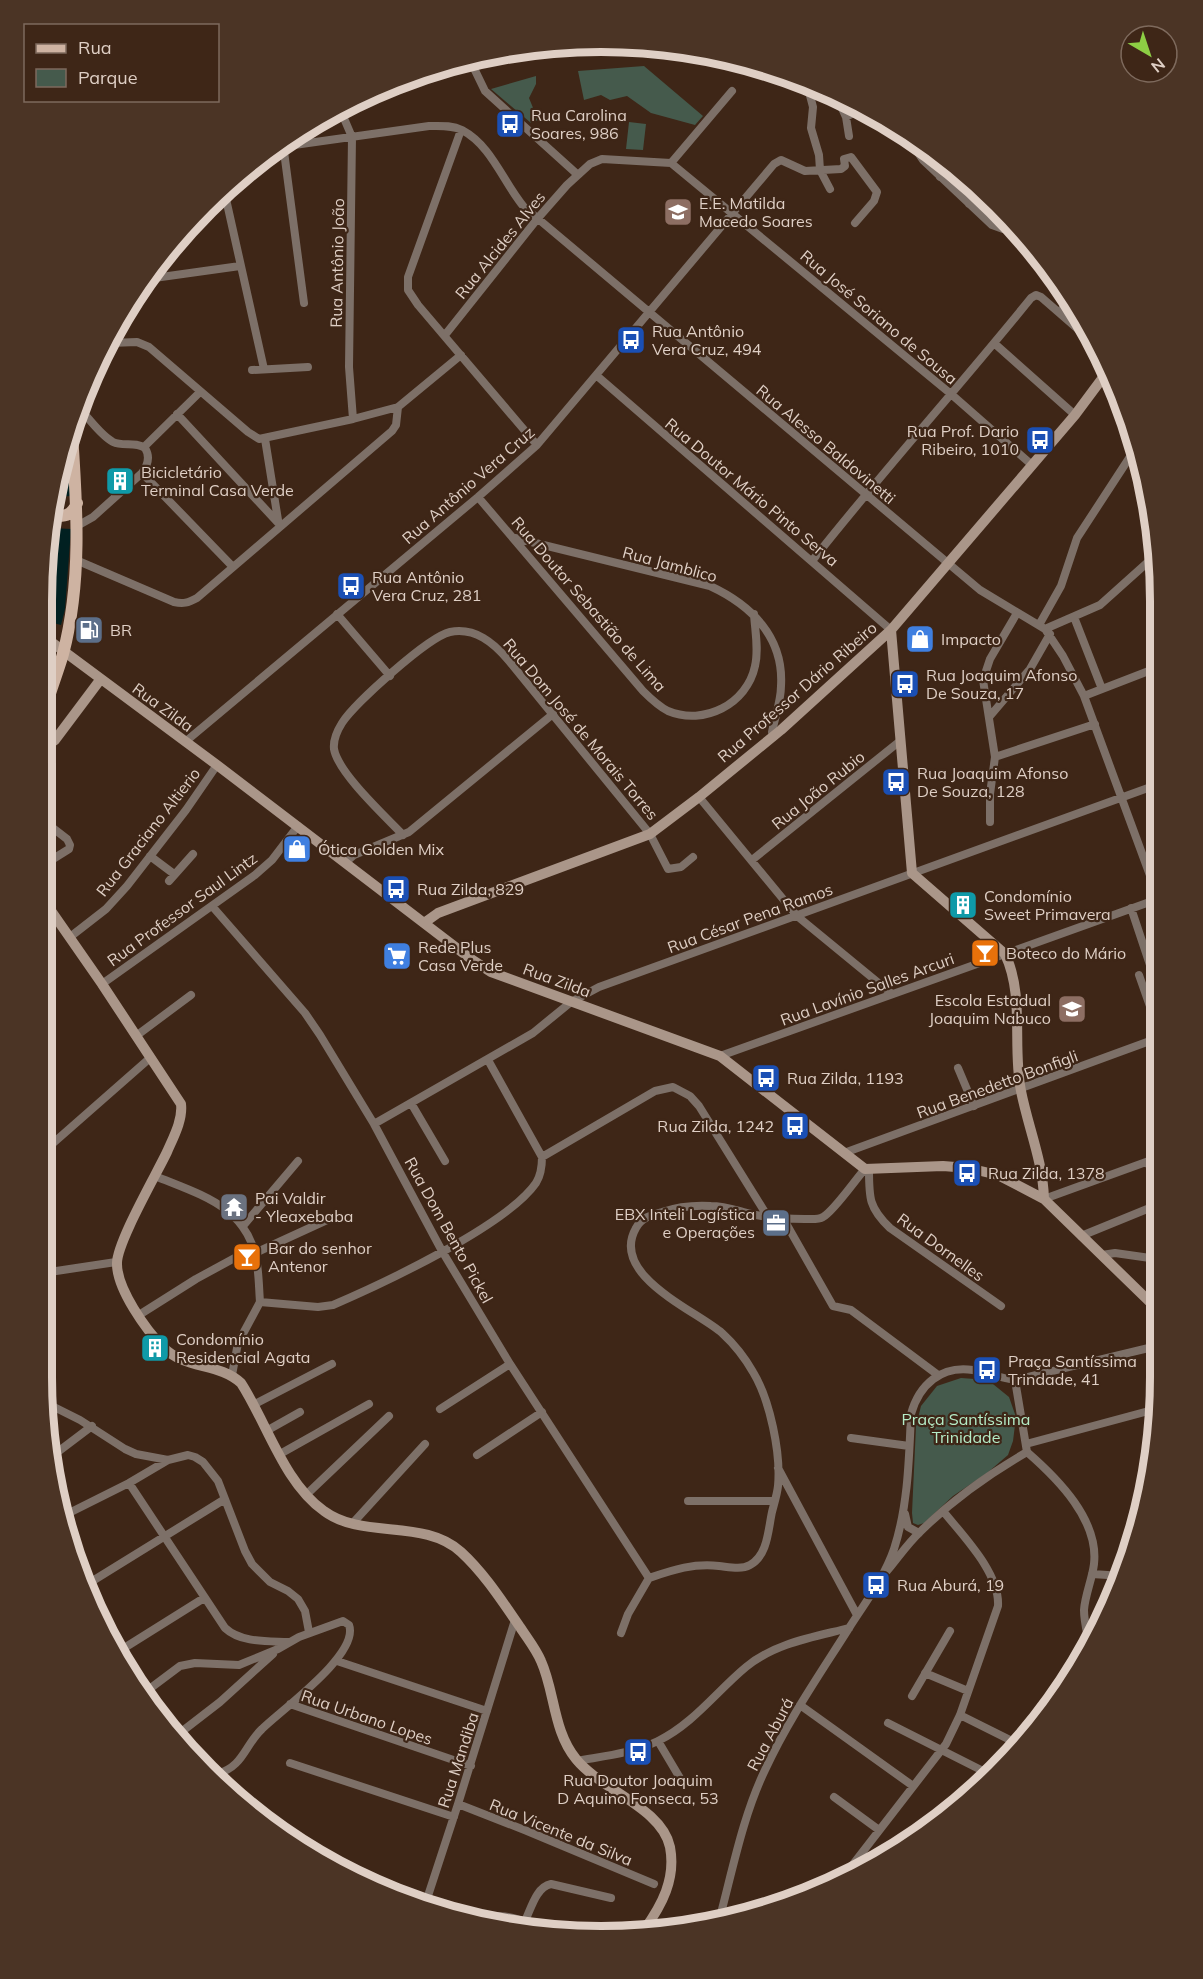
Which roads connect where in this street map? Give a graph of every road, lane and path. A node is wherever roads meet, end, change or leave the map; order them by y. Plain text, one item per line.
1 (474, 68) edge
2 (732, 91) dead end
3 (809, 93) edge
4 (842, 108) edge
5 (853, 114) edge
6 (344, 117) edge
7 (846, 117) junction
8 (461, 130) junction
9 (849, 136) dead end
10 (352, 137) junction
11 (297, 144) edge
12 (916, 152) edge
13 (284, 154) edge
14 (671, 163) junction
15 (820, 170) junction
16 (944, 173) edge
17 (578, 175) junction
18 (940, 177) junction
19 (830, 189) dead end
20 (974, 199) edge
21 (226, 201) edge
22 (969, 204) junction
23 (734, 213) junction
24 (538, 218) junction
25 (855, 223) dead end
26 (1004, 229) edge
27 (240, 266) junction
28 (159, 277) edge
29 (304, 303) dead end
30 (1065, 307) edge
31 (1059, 312) junction
32 (649, 314) junction
33 (1078, 329) edge
34 (445, 335) junction
35 (118, 343) edge
36 (994, 343) junction
37 (461, 355) junction
38 (308, 367) dead end
39 (264, 369) junction
40 (252, 370) dead end
41 (596, 375) junction
42 (1103, 378) edge
43 (200, 392) junction
44 (951, 394) junction
45 (398, 407) junction
46 (177, 414) junction
47 (86, 415) edge
48 (1075, 415) junction
49 (353, 419) junction
50 (265, 439) junction
51 (537, 445) junction
52 (144, 447) junction
53 (73, 453) edge
54 (1131, 455) edge
55 (1032, 465) junction
56 (142, 472) junction
57 (865, 494) junction
58 (478, 497) junction
59 (75, 506) junction
60 (59, 515) edge
61 (280, 524) junction
62 (77, 526) junction
63 (515, 538) junction
64 (76, 560) junction
65 (812, 561) junction
66 (1149, 561) edge
67 (948, 564) junction
68 (233, 567) junction
69 (1017, 613) junction
70 (337, 614) junction
71 (754, 614) junction
72 (1074, 617) junction
73 (1045, 629) junction
74 (891, 630) junction
75 (52, 643) edge
76 (63, 652) junction
77 (1150, 670) edge
78 (390, 676) junction
79 (100, 680) junction
80 (52, 687) edge
81 (1102, 689) junction
82 (1084, 696) junction
83 (553, 714) junction
84 (990, 716) junction
85 (1095, 724) junction
86 (773, 737) junction
87 (900, 741) junction
88 (52, 742) edge
89 (185, 742) junction
90 (995, 757) junction
91 (217, 765) junction
92 (1150, 787) edge
93 (699, 797) junction
94 (1122, 798) junction
95 (990, 822) dead end
96 (298, 826) junction
97 (52, 827) edge
98 (650, 834) junction
99 (403, 835) junction
100 (193, 854) dead end
101 (150, 855) junction
102 (693, 857) dead end
103 (52, 860) edge
104 (752, 860) junction
105 (345, 862) junction
106 (912, 873) junction
107 (1150, 876) edge
108 (1150, 901) edge
109 (212, 906) junction
110 (1131, 908) junction
111 (52, 912) edge
112 (796, 916) junction
113 (424, 923) junction
114 (70, 937) junction
115 (1005, 954) junction
116 (1150, 965) dead end
117 (1139, 975) dead end
118 (102, 984) junction
119 (892, 994) junction
120 (191, 995) dead end
121 (571, 1002) junction
122 (1150, 1006) edge
123 (136, 1036) junction
124 (1150, 1041) edge
125 (720, 1056) junction
126 (150, 1058) junction
127 (488, 1060) junction
128 (958, 1068) dead end
129 (1020, 1089) junction
130 (411, 1103) junction
131 (974, 1106) junction
132 (374, 1124) junction
133 (52, 1144) edge
134 (844, 1154) junction
135 (542, 1156) junction
136 (298, 1161) dead end
137 (445, 1161) dead end
138 (1148, 1162) joint
139 (1150, 1168) edge
140 (867, 1169) junction
141 (155, 1176) junction
142 (1044, 1199) junction
143 (1150, 1208) edge
144 (768, 1217) junction
145 (783, 1218) junction
146 (327, 1220) dead end
147 (243, 1226) junction
148 (1081, 1236) junction
149 (254, 1251) junction
150 (442, 1251) junction
151 (1102, 1256) junction
152 (1150, 1259) edge
153 (117, 1262) junction
154 (52, 1272) edge
155 (260, 1302) junction
156 (1150, 1302) edge
157 (1001, 1306) dead end
158 (139, 1315) junction
159 (1150, 1348) edge
160 (332, 1364) dead end
161 (510, 1364) junction
162 (232, 1375) junction
163 (938, 1375) junction
164 (1015, 1380) junction
165 (369, 1404) dead end
166 (254, 1405) junction
167 (54, 1407) edge
168 (440, 1409) dead end
169 (1149, 1411) edge
170 (300, 1412) dead end
171 (542, 1412) junction
172 (389, 1416) dead end
173 (92, 1426) junction
174 (268, 1430) junction
175 (851, 1438) dead end
176 (425, 1444) dead end
177 (910, 1445) junction
178 (1026, 1448) junction
179 (58, 1452) edge
180 (280, 1454) junction
181 (477, 1455) dead end
182 (168, 1460) junction
183 (777, 1467) junction
184 (129, 1483) junction
185 (306, 1495) junction
186 (225, 1499) junction
187 (688, 1501) dead end
188 (774, 1501) junction
189 (943, 1511) junction
190 (69, 1513) edge
191 (904, 1513) junction
192 (352, 1524) junction
193 (919, 1533) junction
194 (163, 1536) junction
195 (1092, 1574) junction
196 (1113, 1575) edge
197 (649, 1578) junction
198 (880, 1579) junction
199 (92, 1581) edge
200 (204, 1598) junction
201 (857, 1615) junction
202 (515, 1620) junction
203 (849, 1628) junction
204 (950, 1631) dead end
205 (309, 1632) junction
206 (1087, 1632) edge
207 (621, 1633) dead end
208 (290, 1642) junction
209 (124, 1648) edge
210 (278, 1649) junction
211 (337, 1661) junction
212 (925, 1673) junction
213 (149, 1689) edge
214 (968, 1691) junction
215 (912, 1696) dead end
216 (290, 1704) junction
217 (800, 1705) junction
218 (488, 1711) junction
219 (960, 1715) junction
220 (888, 1723) dead end
221 (182, 1731) edge
222 (658, 1741) junction
223 (1012, 1741) edge
224 (941, 1751) junction
225 (577, 1761) junction
226 (290, 1763) dead end
227 (471, 1766) junction
228 (984, 1771) edge
229 (220, 1773) edge
230 (680, 1778) dead end
231 (913, 1786) junction
232 (834, 1797) dead end
233 (458, 1804) junction
234 (454, 1818) junction
235 (879, 1830) junction
236 (855, 1864) edge
237 (654, 1884) dead end
238 (427, 1898) edge
239 (611, 1898) dead end
240 (721, 1913) edge
241 (499, 1917) edge
242 (514, 1919) edge
243 (527, 1921) edge
244 (648, 1924) edge

1 - 17 street
2 - 14 street
3 - 15 street
4 - 7 street
5 - 7 street
6 - 10 street, Rua Antônio João
7 - 9 street
8 - 10 street
8 - 24 street, Rua Alesso Baldovinetti
8 - 34 street
10 - 11 street
10 - 49 street, Rua Antônio João
12 - 18 street
13 - 29 street
14 - 17 street
14 - 23 street, Rua José Soriano de Sousa
15 - 19 street
15 - 23 street, Rua Antônio Vera Cruz
15 - 25 street
16 - 18 street
17 - 24 street, Rua Alcides Alves
18 - 22 street
20 - 22 street
21 - 27 street
22 - 26 street
23 - 32 street, Rua Antônio Vera Cruz
23 - 44 street, Rua José Soriano de Sousa
24 - 32 street, Rua Alesso Baldovinetti
24 - 34 street, Rua Alcides Alves
27 - 28 street
27 - 39 street
30 - 31 street
31 - 33 street
31 - 36 street
32 - 41 street, Rua Antônio Vera Cruz
32 - 57 street, Rua Alesso Baldovinetti
34 - 37 street
35 - 43 street
36 - 44 street
36 - 48 street
37 - 45 street
37 - 51 street
38 - 39 street
39 - 40 street
41 - 51 street, Rua Antônio Vera Cruz
41 - 65 street, Rua Doutor Mário Pinto Serva
42 - 48 street, Rua Professor Dário Ribeiro
43 - 46 street
43 - 50 street
44 - 55 street, Rua José Soriano de Sousa
44 - 57 street
45 - 49 street
45 - 61 street
46 - 52 street
46 - 61 street
47 - 52 street
48 - 55 street, Rua Professor Dário Ribeiro
49 - 50 street
50 - 61 street
51 - 58 street, Rua Antônio Vera Cruz
52 - 56 street
53 - 59 main road
54 - 73 street
55 - 67 street, Rua Professor Dário Ribeiro
56 - 62 street
56 - 68 street
57 - 65 street
57 - 67 street, Rua Alesso Baldovinetti
58 - 63 street, Rua Doutor Sebastião de Lima
58 - 70 street, Rua Antônio Vera Cruz
59 - 60 main road
59 - 62 main road
61 - 68 street
62 - 64 main road
63 - 71 street, Rua Jamblico
63 - 71 street, Rua Doutor Sebastião de Lima
64 - 68 street
64 - 76 main road
65 - 74 street, Rua Doutor Mário Pinto Serva
66 - 72 street
67 - 69 street, Rua Alesso Baldovinetti
67 - 74 street, Rua Professor Dário Ribeiro
69 - 73 street, Rua Alesso Baldovinetti
69 - 84 street
70 - 78 street
70 - 89 street, Rua Antônio Vera Cruz
71 - 86 street, Rua Jamblico
72 - 73 street
72 - 81 street
73 - 82 street
73 - 84 street
74 - 86 street, Rua Professor Dário Ribeiro
74 - 87 street
75 - 76 street, Rua Zilda
76 - 79 street, Rua Zilda
76 - 80 main road
77 - 81 street
78 - 83 street, Rua Dom José de Morais Torres
78 - 99 street, Rua Dom José de Morais Torres
79 - 88 street
79 - 89 street, Rua Zilda
81 - 82 street
82 - 85 street
83 - 98 street, Rua Dom José de Morais Torres
83 - 99 street
84 - 90 street
85 - 90 street
85 - 94 street
86 - 93 street, Rua Professor Dário Ribeiro
87 - 104 street, Rua João Rubio
87 - 106 street
89 - 91 street, Rua Zilda
90 - 95 street
91 - 96 street, Rua Zilda
91 - 101 street, Rua Graciano Altierio
92 - 94 street, Rua César Pena Ramos
93 - 98 street, Rua Professor Dário Ribeiro
93 - 104 street
94 - 106 street, Rua César Pena Ramos
94 - 107 street
96 - 105 street, Rua Zilda
96 - 109 street, Rua Professor Saul Lintz
97 - 103 street
98 - 102 street, Rua Dom José de Morais Torres
98 - 113 street, Rua Professor Dário Ribeiro
99 - 105 street
100 - 101 street
101 - 114 street, Rua Graciano Altierio
104 - 112 street
105 - 113 street, Rua Zilda
106 - 112 street, Rua César Pena Ramos
106 - 115 street
108 - 110 street, Rua Lavínio Salles Arcuri
109 - 118 street, Rua Professor Saul Lintz
109 - 132 street, Rua Dom Bento Pickel
110 - 115 street, Rua Lavínio Salles Arcuri
110 - 116 street
111 - 114 street
112 - 119 street
112 - 121 street, Rua César Pena Ramos
113 - 121 street, Rua Zilda
114 - 118 street
115 - 119 street, Rua Lavínio Salles Arcuri
115 - 129 street
117 - 122 street
118 - 123 street
119 - 125 street, Rua Lavínio Salles Arcuri
120 - 123 street
121 - 125 street, Rua Zilda
121 - 127 street, Rua César Pena Ramos
123 - 126 street
124 - 129 street, Rua Benedetto Bonfigli
125 - 134 street, Rua Zilda
126 - 133 street
126 - 141 street
127 - 130 street, Rua César Pena Ramos
127 - 135 street
128 - 131 street
129 - 131 street, Rua Benedetto Bonfigli
129 - 142 street
130 - 132 street, Rua César Pena Ramos
130 - 137 street
131 - 134 street, Rua Benedetto Bonfigli
132 - 150 street, Rua Dom Bento Pickel
134 - 140 street, Rua Zilda
135 - 144 street
135 - 150 street
136 - 147 street
138 - 139 street
138 - 142 street
140 - 142 street
140 - 145 street
140 - 157 street, Rua Dornelles
141 - 147 street
141 - 153 street
142 - 148 street
143 - 148 street
144 - 145 street
144 - 183 street
145 - 163 street
146 - 149 street
147 - 149 street
148 - 151 street
149 - 155 street
149 - 158 street
150 - 155 street
150 - 161 street, Rua Dom Bento Pickel
151 - 152 street
151 - 156 street
153 - 154 street
153 - 158 street
155 - 162 street
158 - 162 street
159 - 164 street
160 - 166 street
161 - 168 street
161 - 171 street, Rua Dom Bento Pickel
162 - 166 street
163 - 164 street
163 - 177 street
164 - 178 street
165 - 180 street
166 - 174 street
167 - 173 street
169 - 178 street
170 - 174 street
171 - 181 street
171 - 197 street, Rua Dom Bento Pickel
172 - 185 street
173 - 179 street
173 - 182 street
174 - 180 street
175 - 177 street
176 - 192 street
177 - 191 street, Rua Aburá
178 - 189 street, Rua Aburá
178 - 195 street
180 - 185 street
182 - 184 street
182 - 186 street
183 - 188 street
183 - 201 street
184 - 190 street
184 - 194 street
185 - 192 street
186 - 194 street
186 - 205 street
187 - 188 street
188 - 197 street
189 - 193 street, Rua Aburá
189 - 214 street
191 - 193 street
191 - 198 street, Rua Aburá
192 - 202 street
193 - 198 street, Rua Aburá
194 - 199 street
194 - 200 street
195 - 196 street
195 - 206 street
197 - 207 street
198 - 201 street, Rua Aburá
200 - 208 street
200 - 209 street
201 - 203 street, Rua Aburá
202 - 218 street, Rua Mandiba
202 - 225 street
203 - 217 street, Rua Aburá
203 - 222 street
204 - 212 street
205 - 208 street
205 - 211 street
208 - 210 street
210 - 213 street
210 - 221 street
211 - 216 street
211 - 218 street
212 - 214 street
212 - 215 street
214 - 219 street
216 - 227 street, Rua Urbano Lopes
216 - 229 street
217 - 231 street
217 - 240 street, Rua Aburá
218 - 227 street, Rua Mandiba
219 - 223 street
219 - 224 street
220 - 224 street
222 - 225 street
222 - 230 street
224 - 228 street
224 - 231 street
225 - 244 street
226 - 234 street
227 - 233 street, Rua Mandiba
231 - 235 street
232 - 235 street
233 - 234 street, Rua Mandiba
233 - 237 street, Rua Vicente da Silva
234 - 238 street, Rua Mandiba
235 - 236 street
239 - 243 street
241 - 242 street

